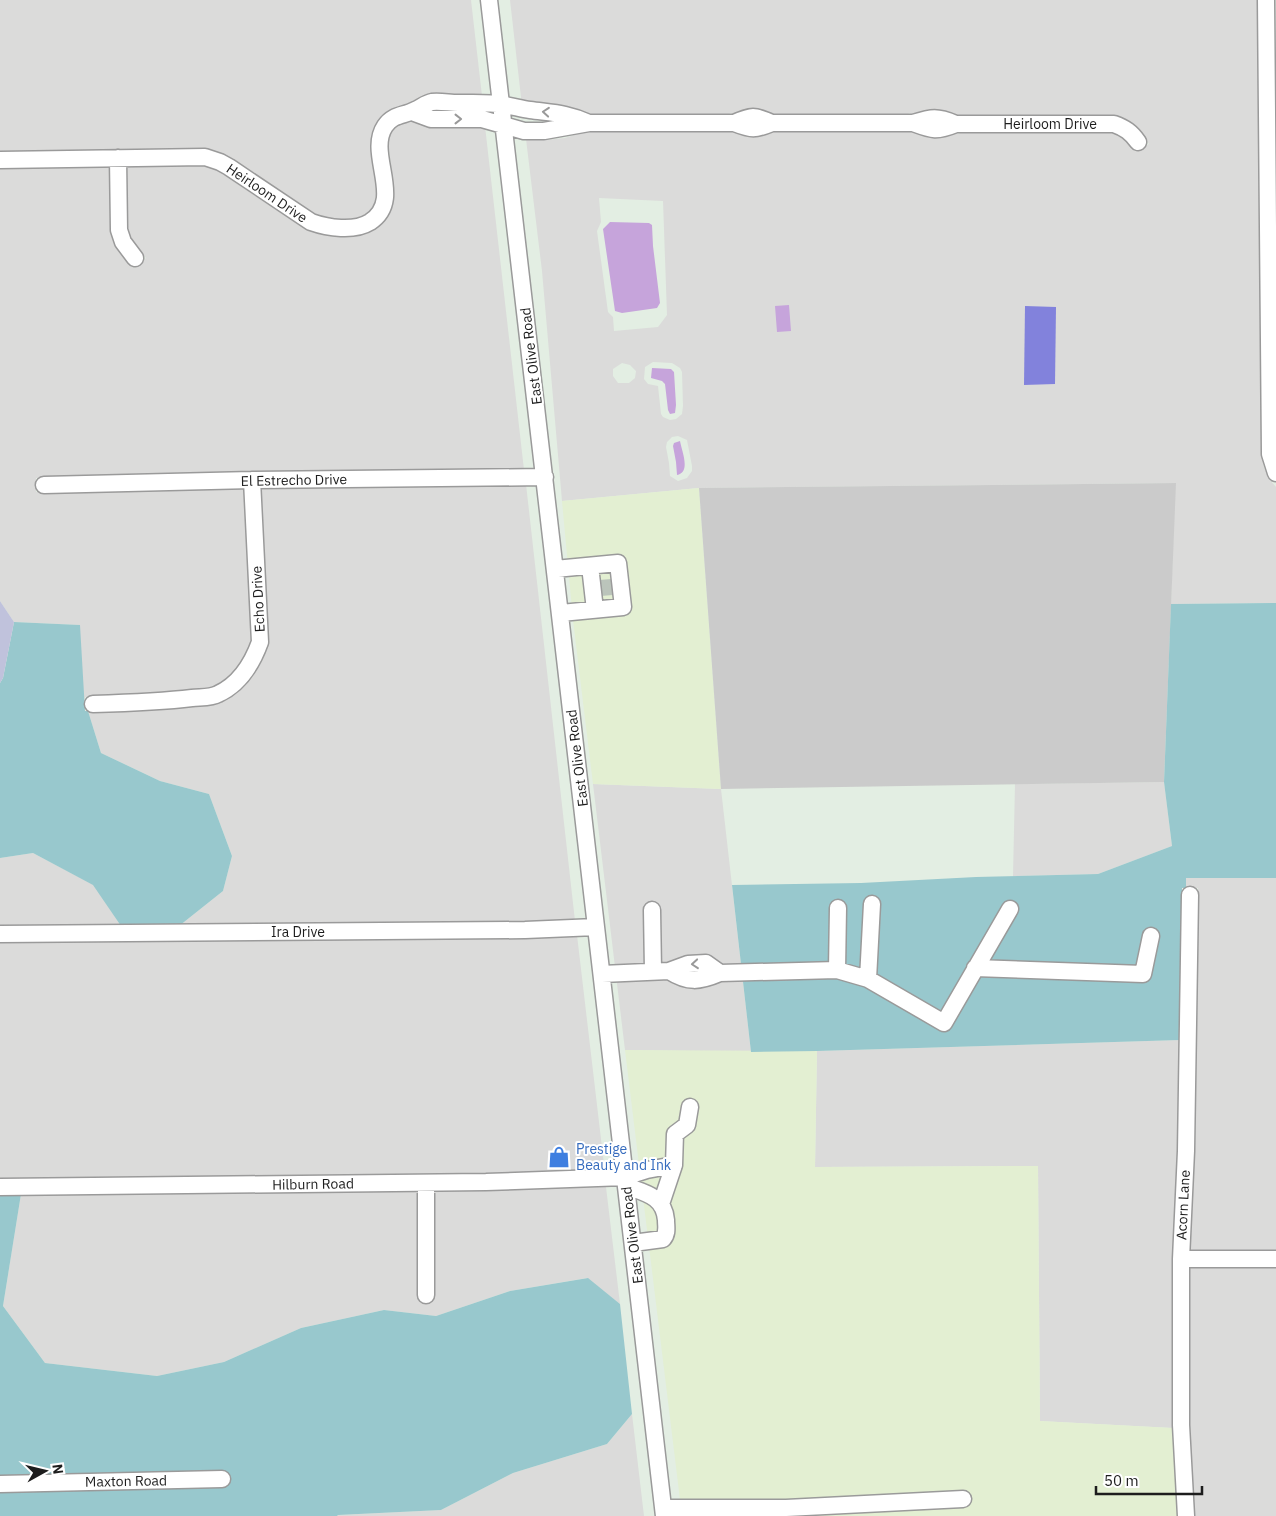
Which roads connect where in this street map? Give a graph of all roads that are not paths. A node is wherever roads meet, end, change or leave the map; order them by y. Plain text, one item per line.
1 (489, 0) edge
2 (1266, 0) edge
3 (502, 104) junction
4 (412, 112) junction
5 (589, 123) junction
6 (504, 126) junction
7 (1138, 142) dead end
8 (118, 158) junction
9 (0, 160) edge
10 (135, 258) dead end
11 (1276, 473) edge
12 (545, 477) junction
13 (252, 480) junction
14 (44, 485) dead end
15 (590, 566) junction
16 (555, 569) junction
17 (606, 587) junction
18 (595, 610) junction
19 (561, 613) junction
20 (93, 704) dead end
21 (1190, 895) dead end
22 (872, 904) dead end
23 (838, 908) dead end
24 (1010, 909) dead end
25 (652, 910) dead end
26 (596, 927) junction
27 (0, 934) edge
28 (1150, 936) dead end
29 (975, 968) junction
30 (837, 970) junction
31 (661, 971) junction
32 (602, 974) junction
33 (868, 979) junction
34 (690, 1107) dead end
35 (674, 1165) junction
36 (626, 1182) junction
37 (426, 1183) junction
38 (0, 1187) edge
39 (661, 1204) junction
40 (633, 1243) junction
41 (1180, 1259) junction
42 (1276, 1259) edge
43 (426, 1295) dead end
44 (222, 1479) dead end
45 (0, 1484) edge
46 (963, 1499) dead end
47 (663, 1512) edge
48 (1186, 1516) edge

1 - 3 street, East Olive Road
2 - 11 street
3 - 4 street, Heirloom Drive
5 -> 3 street, Heirloom Drive
3 - 6 street, East Olive Road
4 -> 6 street, Heirloom Drive
4 - 8 street, Heirloom Drive
5 - 6 street, Heirloom Drive
5 - 7 street, Heirloom Drive
6 - 12 street, East Olive Road
8 - 9 street, Heirloom Drive
8 - 10 street
12 - 13 street, El Estrecho Drive
12 - 16 street, East Olive Road
13 - 14 street, El Estrecho Drive
13 - 20 street, Echo Drive
15 - 16 street
15 - 17 street
15 - 17 street
16 - 19 street, East Olive Road
17 - 18 street
17 - 18 street
18 - 19 street
19 - 26 street, East Olive Road
21 - 41 street, Acorn Lane
22 - 33 street
23 - 30 street
24 - 29 street
25 - 31 street
26 - 27 street, Ira Drive
26 - 32 street, East Olive Road
28 - 29 street
29 - 33 street
30 - 31 street
30 - 33 street
31 - 32 street
32 - 36 street, East Olive Road
34 - 35 street
35 - 36 street
35 - 39 street
36 - 37 street, Hilburn Road
36 - 39 street
36 - 40 street, East Olive Road
37 - 38 street, Hilburn Road
37 - 43 street
39 - 40 street
40 - 47 street, East Olive Road
41 - 42 street
41 - 48 street, Acorn Lane
44 - 45 street, Maxton Road
46 - 47 street

